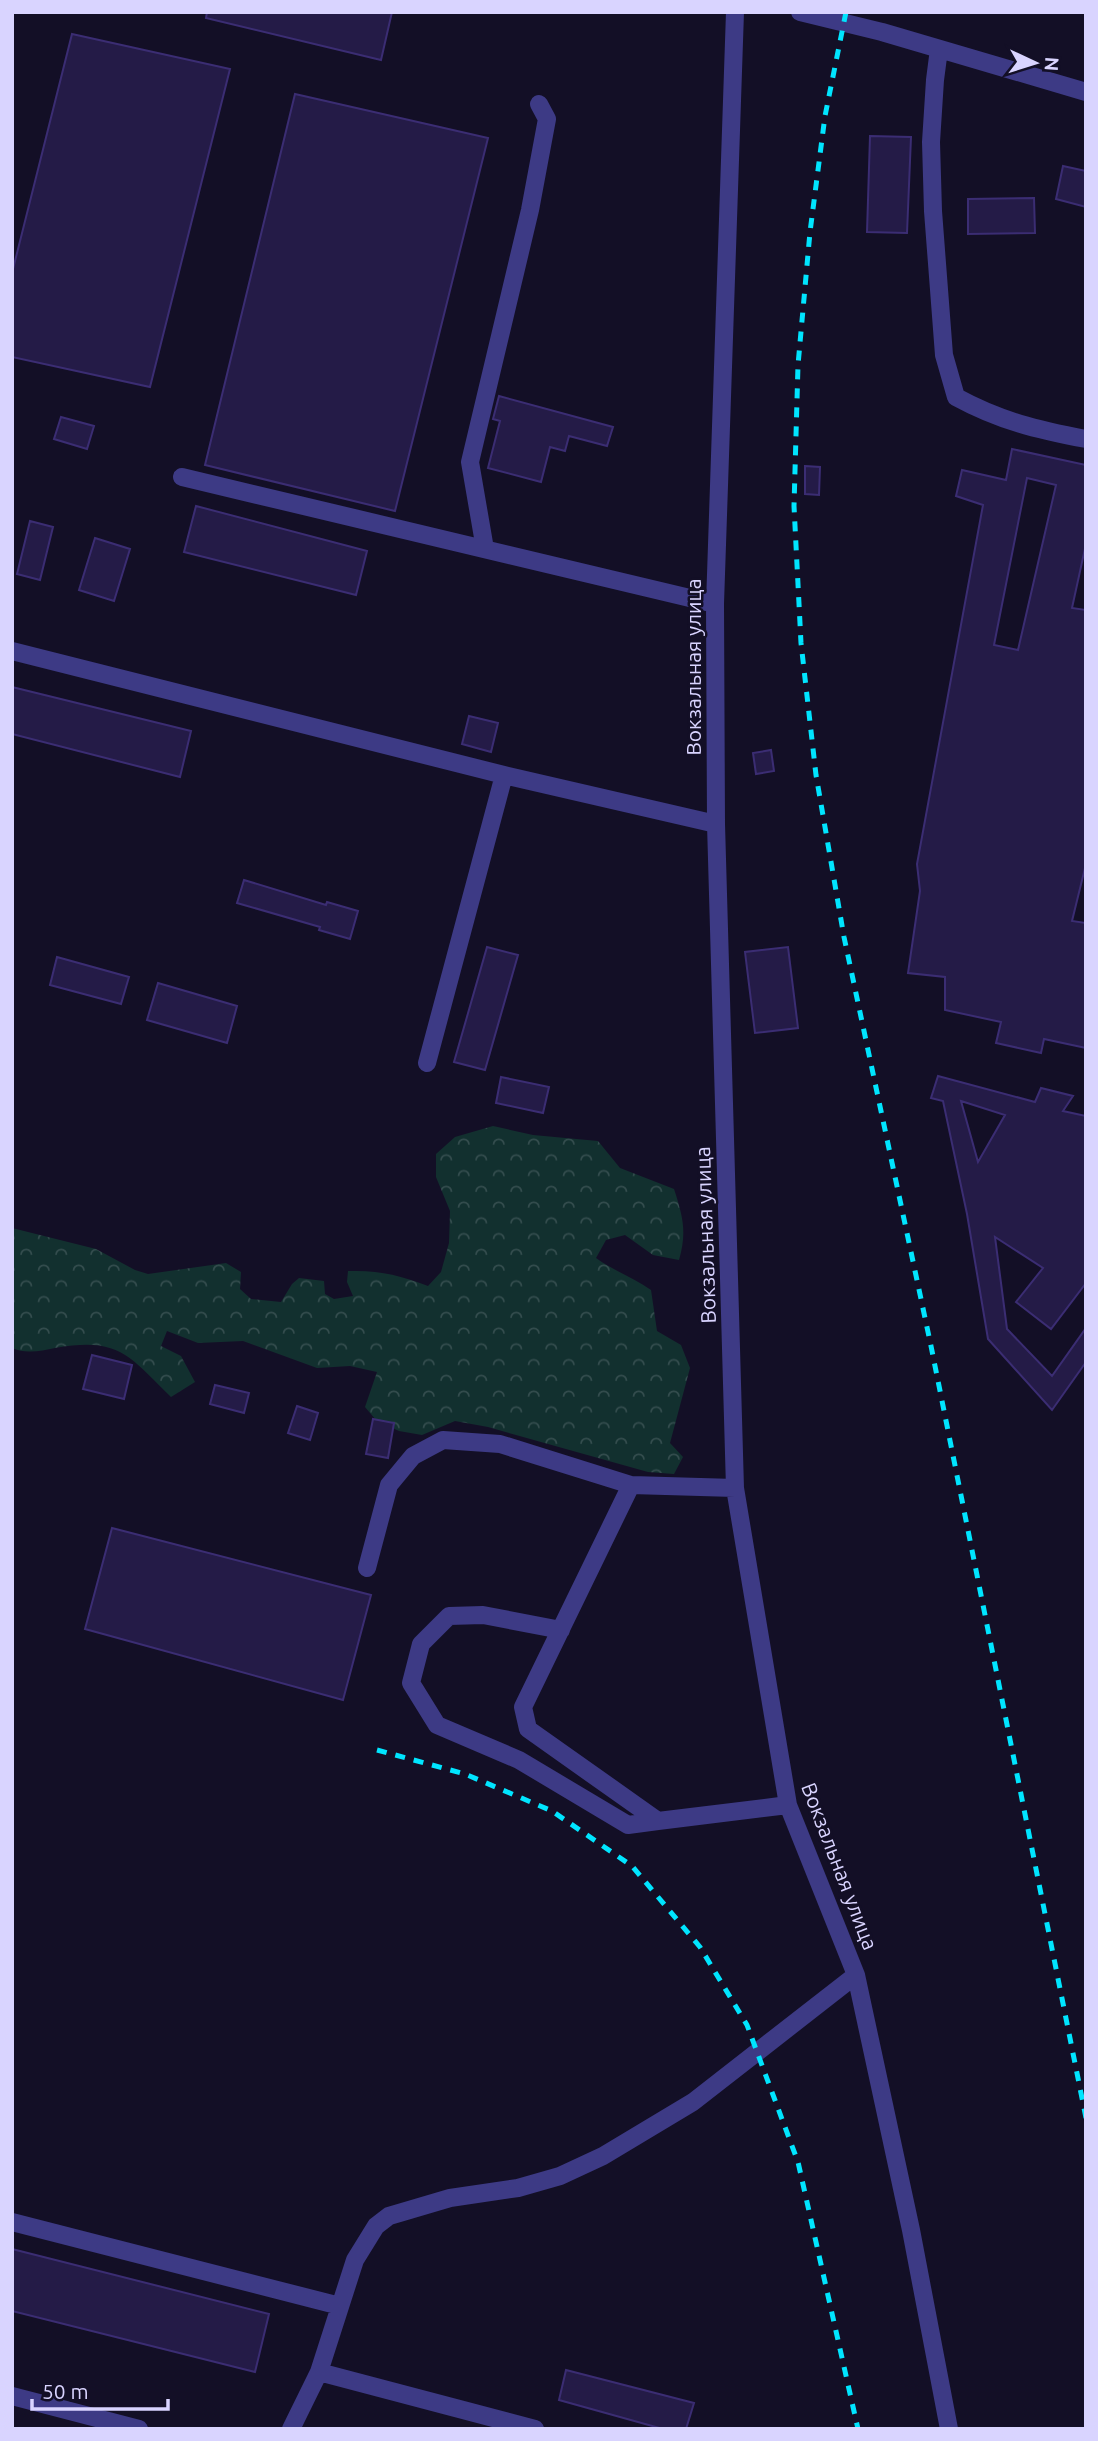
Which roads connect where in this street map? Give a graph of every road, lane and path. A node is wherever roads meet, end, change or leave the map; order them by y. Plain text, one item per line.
1 (735, 12) edge
2 (800, 12) edge
3 (939, 49) junction
4 (1085, 91) edge
5 (539, 104) dead end
6 (1086, 439) edge
7 (182, 477) dead end
8 (485, 549) junction
9 (715, 604) junction
10 (12, 651) edge
11 (504, 775) junction
12 (716, 824) junction
13 (427, 1063) dead end
14 (631, 1485) junction
15 (735, 1488) junction
16 (367, 1568) dead end
17 (561, 1630) junction
18 (788, 1805) junction
19 (658, 1821) junction
20 (856, 1975) junction
21 (12, 2222) edge
22 (340, 2306) junction
23 (319, 2372) junction
24 (12, 2396) edge
25 (139, 2429) edge
26 (291, 2429) edge
27 (535, 2429) edge
28 (949, 2429) edge

1 - 9 street, Вокзальная улица
2 - 3 street
3 - 4 street
3 - 6 street
5 - 8 street
7 - 8 street
8 - 9 street
9 - 12 street, Вокзальная улица
10 - 11 street
11 - 12 street
11 - 13 street
12 - 15 street, Вокзальная улица
14 - 15 street
14 - 16 street
14 - 17 street
15 - 18 street, Вокзальная улица
17 - 19 street
17 - 19 street
18 - 19 street
18 - 20 street, Вокзальная улица
20 - 22 street
20 - 28 street, Вокзальная улица
21 - 22 street
22 - 23 street
23 - 26 street
23 - 27 street
24 - 25 street

